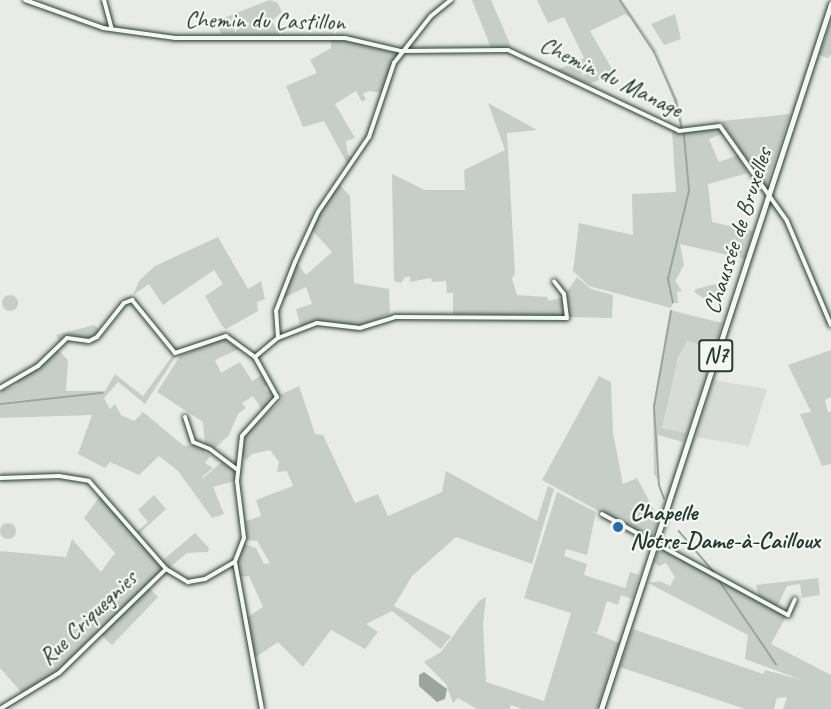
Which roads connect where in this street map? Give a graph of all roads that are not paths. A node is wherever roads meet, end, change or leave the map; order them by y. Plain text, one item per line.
1 (25, 0) edge
2 (104, 0) edge
3 (450, 0) edge
4 (831, 4) edge
5 (112, 30) junction
6 (401, 51) junction
7 (768, 198) junction
8 (554, 281) dead end
9 (831, 325) edge
10 (278, 338) junction
11 (255, 357) junction
12 (0, 388) edge
13 (184, 417) dead end
14 (238, 470) junction
15 (0, 478) edge
16 (602, 514) dead end
17 (656, 543) junction
18 (235, 562) junction
19 (166, 568) junction
20 (795, 600) dead end
21 (0, 709) edge
22 (262, 709) edge
23 (601, 709) edge

1 - 5 street, Chemin du Castillon
2 - 5 street
3 - 6 street
4 - 7 main road, Chaussée de Bruxelles / N7
5 - 6 street, Chemin du Castillon
6 - 7 street, Chemin du Manage
6 - 10 street
7 - 9 street, Chemin du Manage
7 - 17 main road, Chaussée de Bruxelles / N7
8 - 10 street
10 - 11 street
11 - 12 street
11 - 14 street
13 - 14 street
14 - 18 street
15 - 19 street
16 - 17 street
17 - 20 street
17 - 23 main road, Chaussée de Bruxelles / N7
18 - 19 street
18 - 22 street
19 - 21 street, Rue Criquegnies

